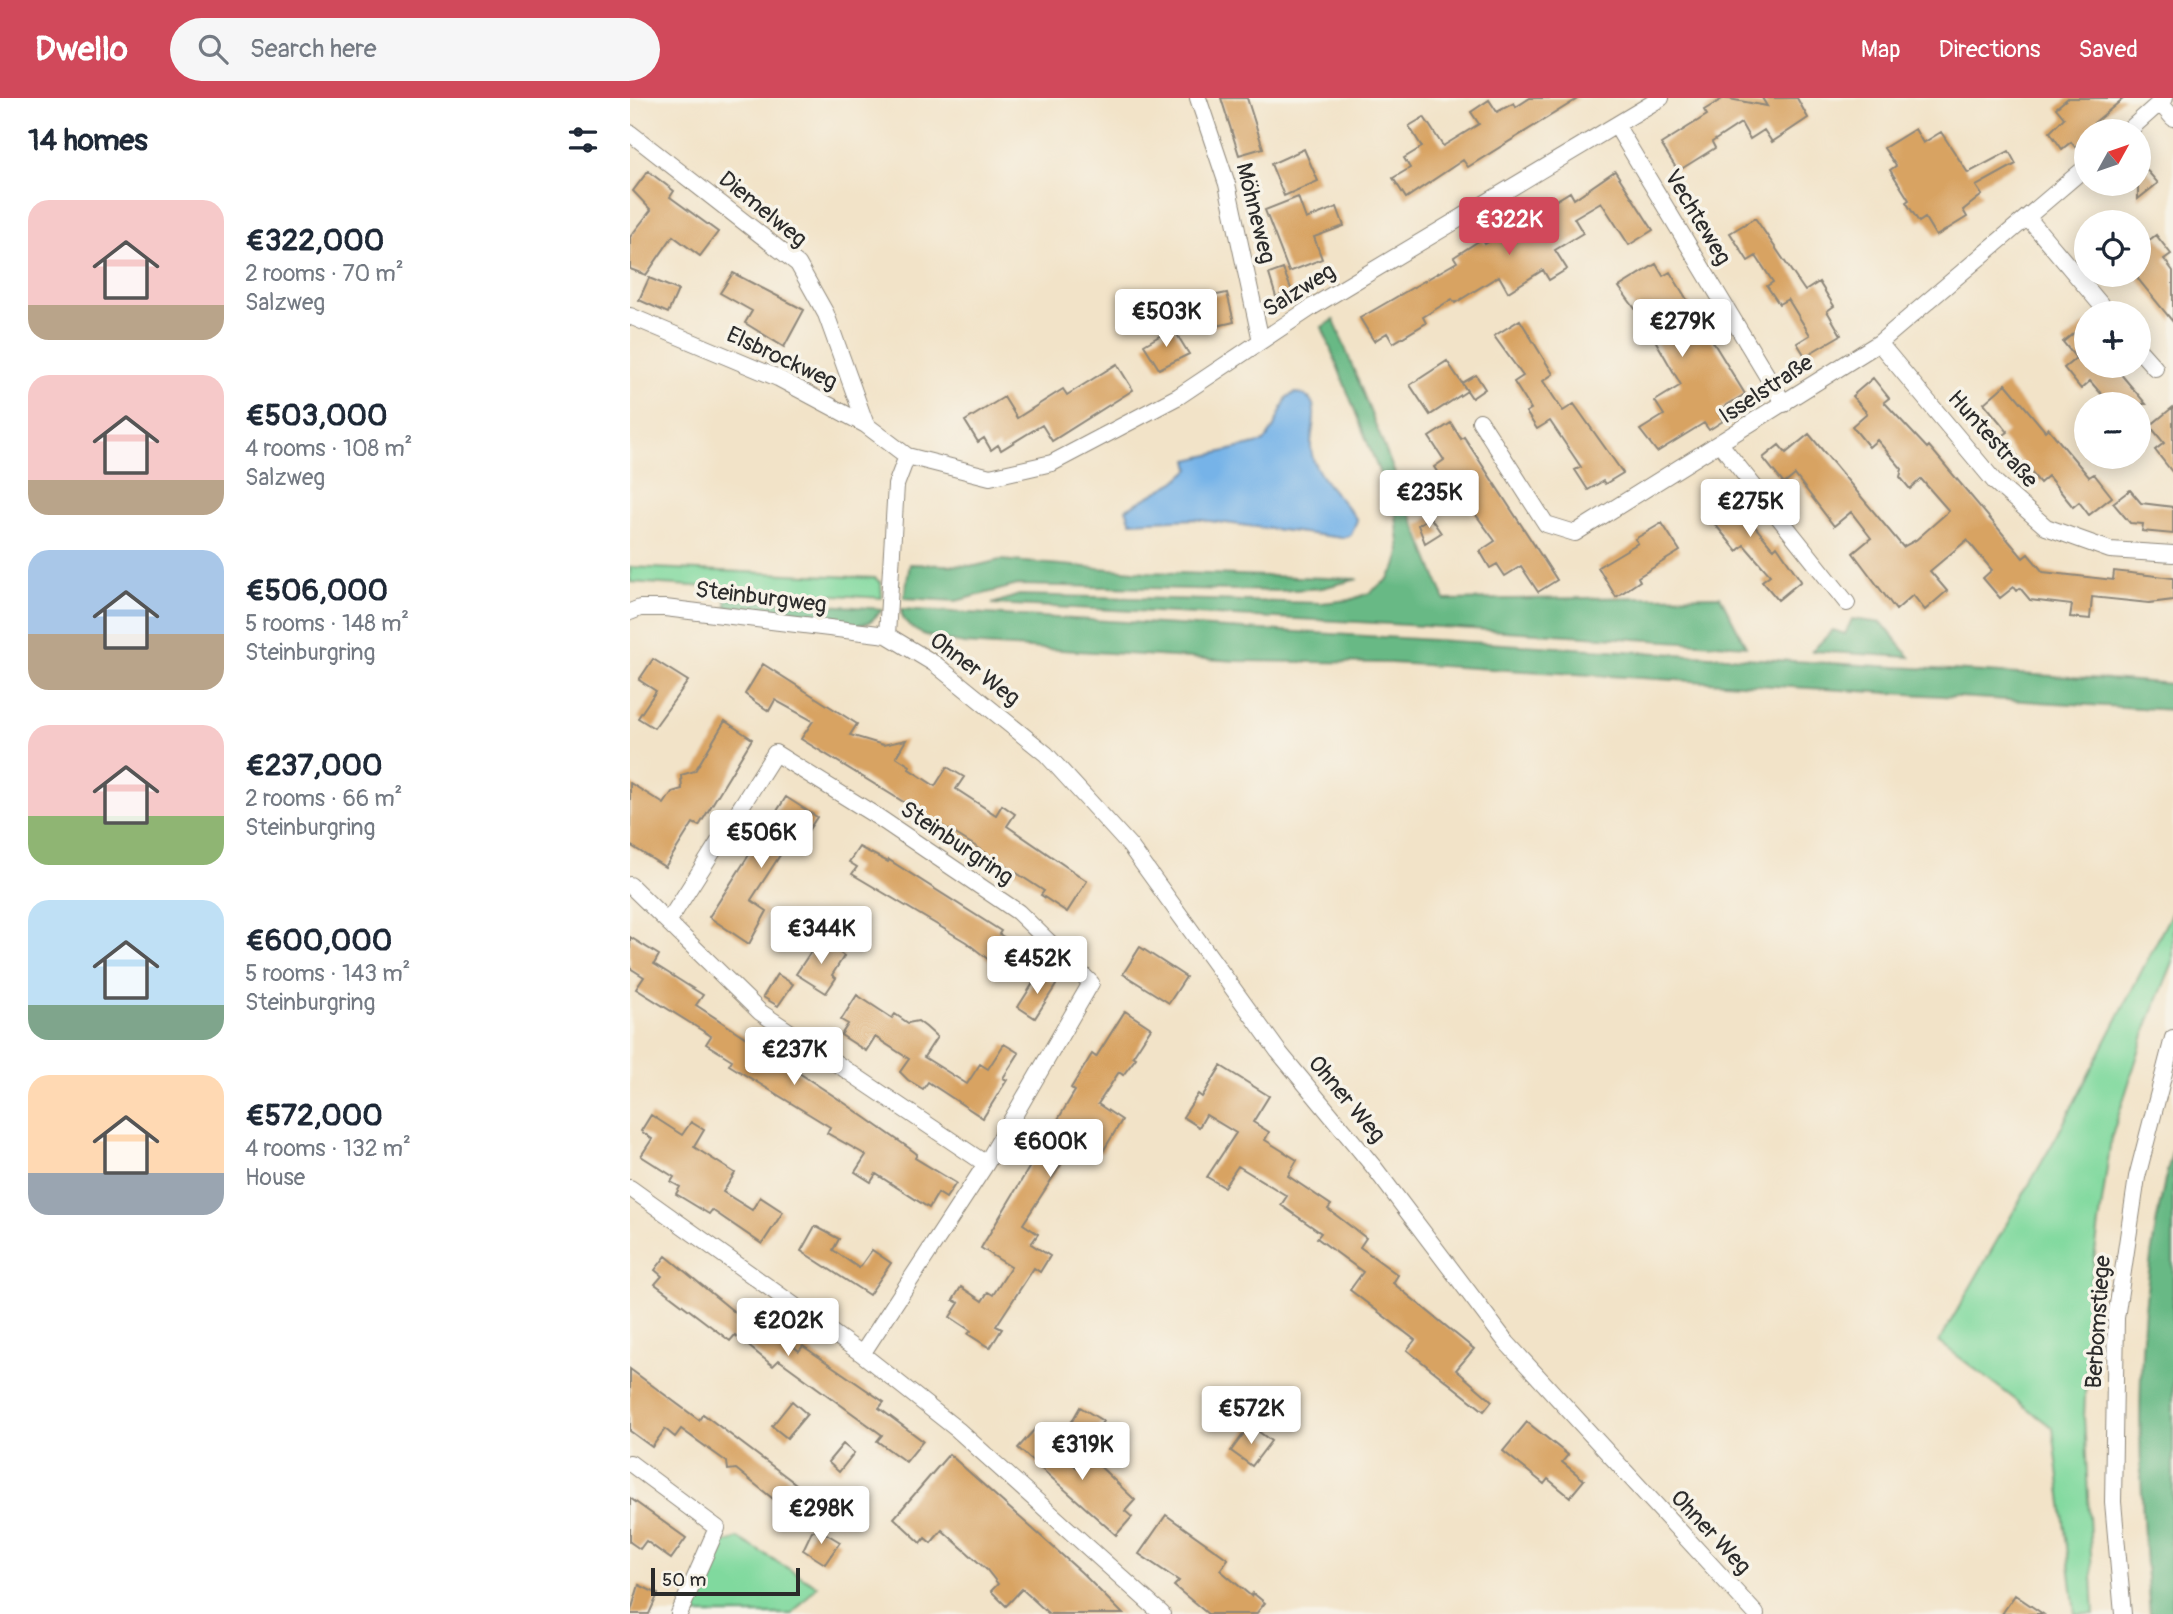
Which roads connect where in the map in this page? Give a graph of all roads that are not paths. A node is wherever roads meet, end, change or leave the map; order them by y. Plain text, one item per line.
1 (1198, 98) edge
2 (1661, 98) edge
3 (2163, 101) edge
4 (2173, 118) edge
5 (2143, 119) edge
6 (1616, 125) junction
7 (630, 133) edge
8 (2074, 177) edge
9 (2027, 217) junction
10 (2098, 301) edge
11 (630, 316) edge
12 (1261, 341) junction
13 (1879, 343) junction
14 (2151, 364) edge
15 (2155, 368) dead end
16 (1784, 404) junction
17 (1480, 421) dead end
18 (866, 425) junction
19 (1721, 445) junction
20 (906, 456) junction
21 (2173, 554) edge
22 (1847, 603) dead end
23 (630, 612) edge
24 (887, 635) junction
25 (630, 885) edge
26 (668, 922) junction
27 (2173, 1038) edge
28 (986, 1164) junction
29 (630, 1188) edge
30 (862, 1354) junction
31 (630, 1463) edge
32 (679, 1614) edge
33 (1162, 1614) edge
34 (1756, 1614) edge
35 (2123, 1614) edge

1 - 12 street, Möhneweg
2 - 6 street, Salzweg
3 - 4 street
3 - 5 street
6 - 12 street, Salzweg
6 - 16 street, Vechteweg
7 - 18 street, Diemelweg
8 - 9 street, Isselstraße
9 - 10 street
9 - 13 street, Isselstraße
11 - 18 street, Elsbrockweg
12 - 20 street, Salzweg
13 - 16 street, Isselstraße
13 - 21 street, Huntestraße
14 - 15 street
16 - 19 street, Isselstraße
17 - 19 street, Isselstraße
18 - 20 street, Elsbrockweg
19 - 22 street
20 - 24 street
23 - 24 street, Steinburgweg
24 - 34 street, Ohner Weg
25 - 26 street
26 - 28 street
26 - 28 street, Steinburgring
27 - 35 street, Berbomstiege
28 - 30 street, Steinburgring
29 - 30 street
30 - 33 street
31 - 32 street

